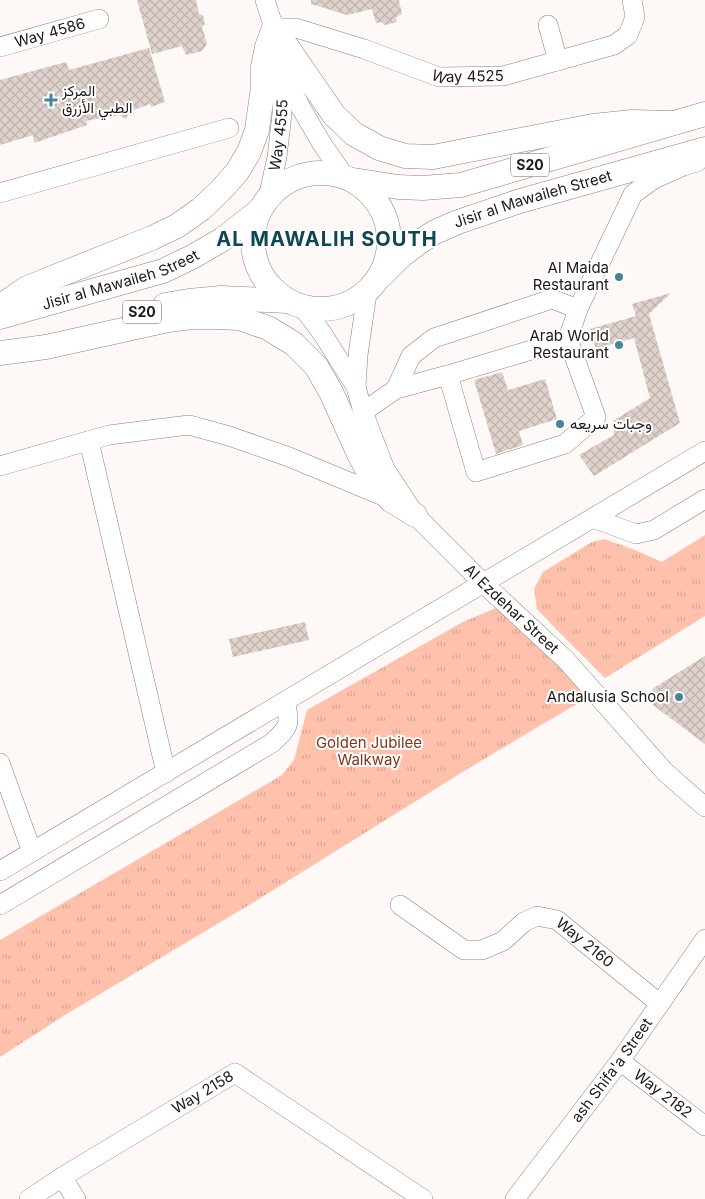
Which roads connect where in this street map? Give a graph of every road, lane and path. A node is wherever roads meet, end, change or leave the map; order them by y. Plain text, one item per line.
1 (265, 0) edge
2 (632, 0) edge
3 (99, 19) dead end
4 (548, 24) dead end
5 (274, 28) junction
6 (1, 43) edge
7 (558, 61) junction
8 (284, 72) junction
9 (705, 114) edge
10 (671, 123) junction
11 (229, 128) dead end
12 (705, 149) edge
13 (705, 160) edge
14 (348, 179) junction
15 (0, 192) edge
16 (264, 205) junction
17 (372, 286) junction
18 (295, 304) junction
19 (0, 308) edge
20 (578, 309) junction
21 (0, 317) edge
22 (568, 340) junction
23 (0, 353) edge
24 (448, 375) junction
25 (356, 387) junction
26 (396, 389) junction
27 (363, 412) junction
28 (89, 441) junction
29 (705, 451) edge
30 (0, 466) edge
31 (705, 499) edge
32 (391, 500) junction
33 (415, 515) junction
34 (593, 518) junction
35 (483, 583) junction
36 (285, 702) junction
37 (0, 764) edge
38 (166, 773) junction
39 (705, 807) edge
40 (32, 852) junction
41 (0, 871) edge
42 (0, 905) edge
43 (400, 905) dead end
44 (705, 939) edge
45 (660, 1004) junction
46 (620, 1061) junction
47 (705, 1126) edge
48 (62, 1177) junction
49 (29, 1199) edge
50 (76, 1199) edge
51 (423, 1199) edge
52 (515, 1199) edge

1 - 5 street, Way 4555
2 - 7 street, Way 4525
3 - 6 street, Way 4586
4 - 7 street
5 - 7 street, Way 4525
5 - 8 street, Way 4555
5 - 10 main road
5 - 19 main road
8 - 14 street, Way 4555
8 - 16 street, Way 4555
9 - 10 main road, S20
10 - 14 main road, S20
11 - 15 street
12 - 17 main road, Jisir al Mawaileh Street / S20
13 - 20 street
14 - 16 main road, S20
14 - 17 main road, S20
16 - 18 main road
16 - 21 main road, Jisir al Mawaileh Street / S20
17 - 18 main road, S20
17 - 25 street, Al Ezdehar Street
18 - 23 main road, S20
18 - 25 street, Al Ezdehar Street
20 - 22 street
20 - 26 street
22 - 24 street
22 - 24 street
23 - 32 main road
24 - 26 street
25 - 27 street, Al Ezdehar Street
26 - 27 street
27 - 33 street, Al Ezdehar Street
28 - 30 street
28 - 32 street
28 - 38 street
29 - 34 street
31 - 34 street
32 - 33 main road
33 - 35 street, Al Ezdehar Street
34 - 35 street
35 - 36 street
35 - 39 street, Al Ezdehar Street
36 - 38 street
36 - 42 street
37 - 40 street
38 - 40 street
40 - 41 street
43 - 45 street, Way 2160
44 - 45 street, ash Shifa'a Street
45 - 46 street, ash Shifa'a Street
46 - 47 street, Way 2182
46 - 52 street, ash Shifa'a Street
48 - 49 street, Way 2158
48 - 50 street
48 - 51 street, Way 2158

